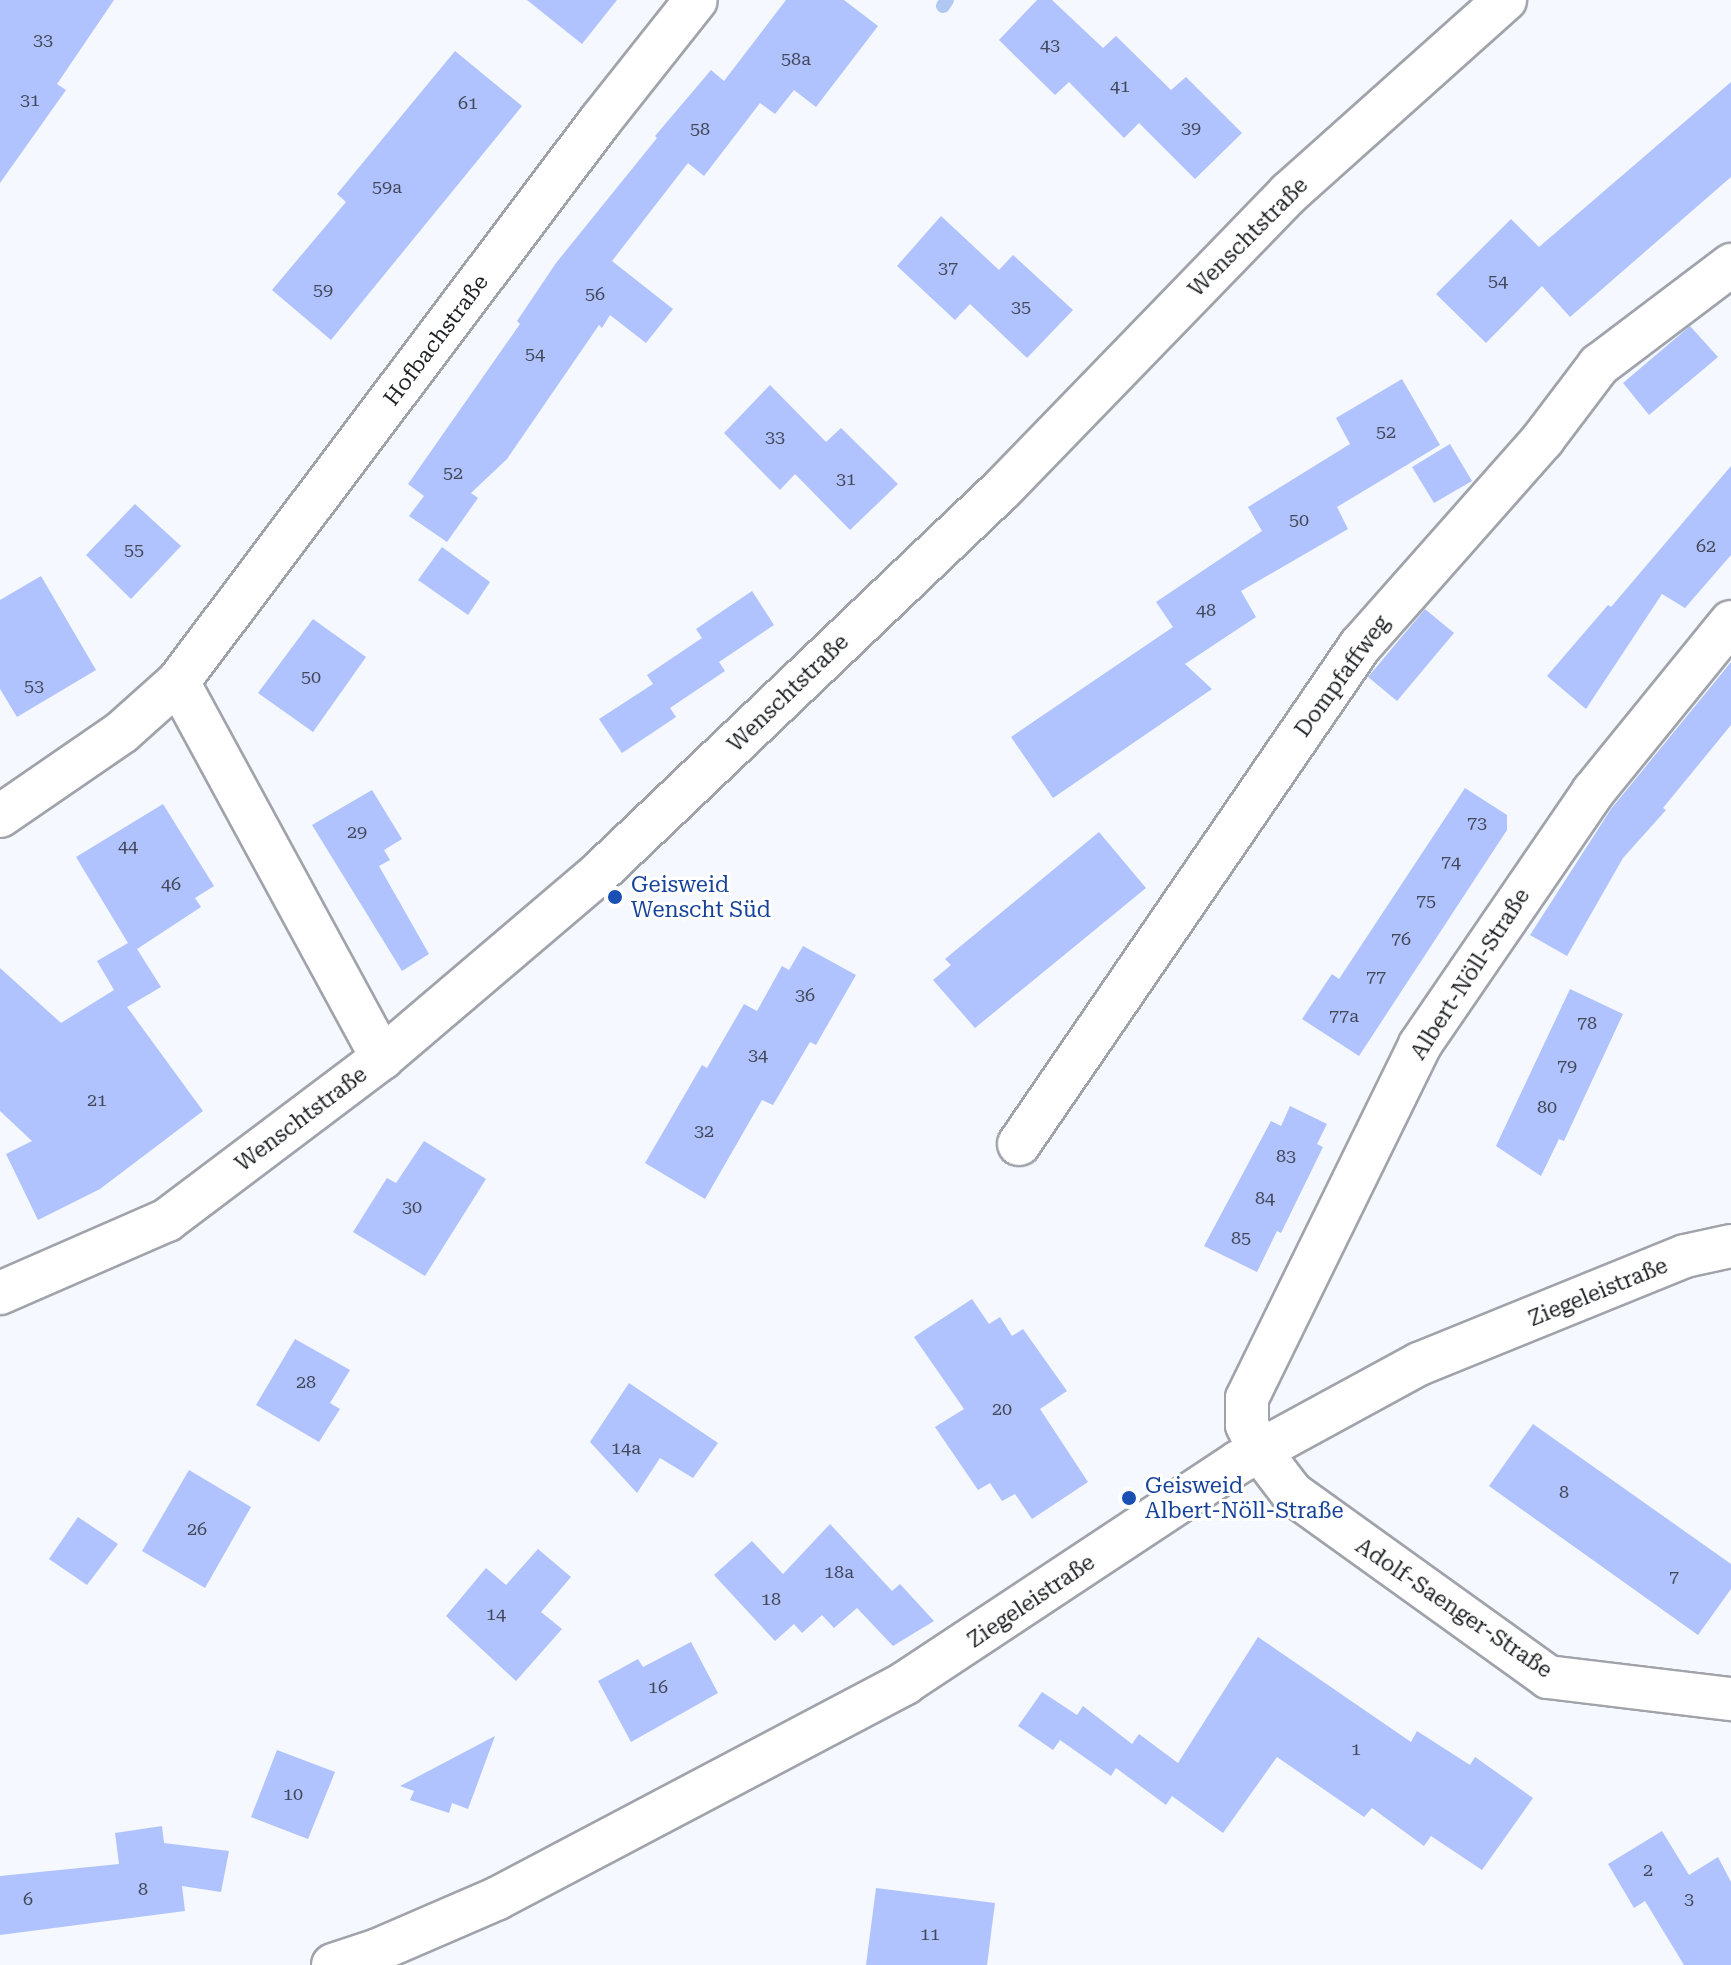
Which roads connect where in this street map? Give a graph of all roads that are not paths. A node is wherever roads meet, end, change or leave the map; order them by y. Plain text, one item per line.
1 (696, 0) edge
2 (1505, 0) edge
3 (1731, 265) edge
4 (1731, 622) edge
5 (178, 682) junction
6 (0, 816) edge
7 (382, 1058) junction
8 (1019, 1144) dead end
9 (1731, 1246) edge
10 (0, 1293) edge
11 (1259, 1450) junction
12 (1731, 1699) edge
13 (333, 1965) edge

1 - 5 street, Hofbachstraße
2 - 7 street, Wenschtstraße
3 - 8 street, Dompfaffweg
4 - 11 street, Albert-Nöll-Straße
5 - 6 street, Hofbachstraße
5 - 7 street
7 - 10 street, Wenschtstraße
9 - 11 street, Ziegeleistraße
11 - 12 street, Adolf-Saenger-Straße
11 - 13 street, Ziegeleistraße

